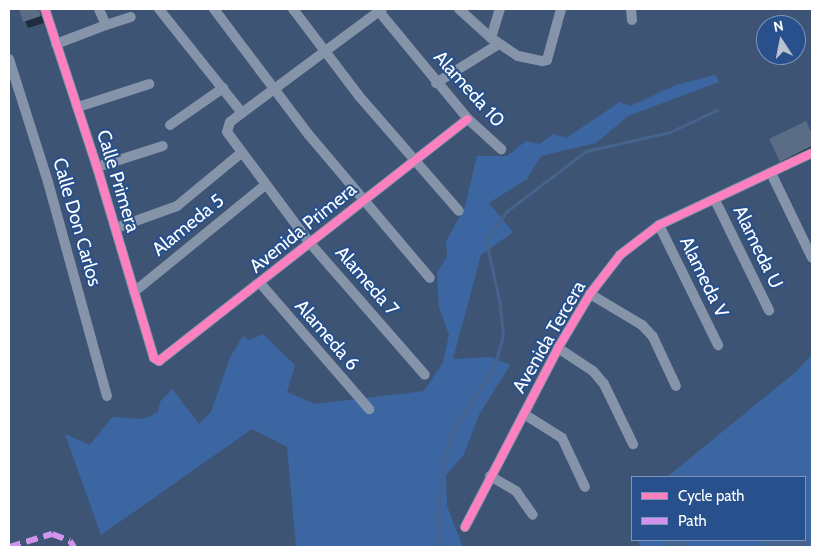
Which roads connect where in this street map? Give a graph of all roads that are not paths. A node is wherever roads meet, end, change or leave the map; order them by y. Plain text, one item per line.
1 (45, 9) edge
2 (99, 9) edge
3 (159, 9) edge
4 (214, 9) edge
5 (293, 9) edge
6 (459, 9) edge
7 (500, 9) edge
8 (561, 9) edge
9 (631, 9) edge
10 (379, 10) edge
11 (131, 17) dead end
12 (632, 20) dead end
13 (106, 25) junction
14 (495, 41) junction
15 (56, 44) junction
16 (326, 52) junction
17 (9, 59) edge
18 (436, 83) junction
19 (149, 84) dead end
20 (223, 88) junction
21 (275, 91) junction
22 (78, 107) junction
23 (242, 113) junction
24 (468, 119) junction
25 (170, 125) dead end
26 (163, 146) dead end
27 (501, 149) dead end
28 (241, 153) junction
29 (812, 153) edge
30 (414, 160) junction
31 (97, 167) junction
32 (771, 173) junction
33 (265, 185) junction
34 (715, 200) junction
35 (362, 201) junction
36 (459, 211) dead end
37 (659, 225) junction
38 (116, 228) junction
39 (309, 242) junction
40 (812, 258) edge
41 (430, 278) dead end
42 (260, 283) junction
43 (134, 292) junction
44 (590, 294) junction
45 (769, 310) dead end
46 (718, 345) dead end
47 (558, 348) junction
48 (159, 361) joint
49 (425, 375) dead end
50 (676, 386) dead end
51 (107, 396) dead end
52 (368, 409) dead end
53 (524, 414) junction
54 (633, 444) dead end
55 (490, 476) junction
56 (585, 486) dead end
57 (533, 516) dead end
58 (465, 527) dead end

1 - 15 street, Calle Primera
2 - 13 street
3 - 20 street
4 - 21 street
5 - 16 street
6 - 14 street
7 - 14 street
8 - 14 street
9 - 12 street
10 - 16 street
10 - 18 street, Alameda 10
11 - 13 street
13 - 15 street
14 - 18 street
15 - 22 street, Calle Primera
16 - 21 street
16 - 30 street
17 - 51 street, Calle Don Carlos
18 - 24 street, Alameda 10
19 - 22 street
20 - 23 street
20 - 25 street
21 - 23 street
21 - 35 street
22 - 31 street, Calle Primera
23 - 28 street, Alameda 7
24 - 27 street, Alameda 10
24 - 30 street, Avenida Primera
26 - 31 street
28 - 33 street, Alameda 7
28 - 38 street
29 - 32 street, Avenida Tercera
30 - 35 street, Avenida Primera
30 - 36 street
31 - 38 street, Calle Primera
32 - 34 street, Avenida Tercera
32 - 40 street
33 - 39 street, Alameda 7
33 - 43 street, Alameda 5
34 - 37 street, Avenida Tercera
34 - 45 street, Alameda U
35 - 39 street, Avenida Primera
35 - 41 street
37 - 44 street, Avenida Tercera
37 - 46 street, Alameda V
38 - 43 street, Calle Primera
39 - 42 street, Avenida Primera
39 - 49 street, Alameda 7
42 - 48 street, Avenida Primera
42 - 52 street, Alameda 6
43 - 48 street, Calle Primera
44 - 47 street, Avenida Tercera
44 - 50 street
47 - 53 street, Avenida Tercera
47 - 54 street
53 - 55 street, Avenida Tercera
53 - 56 street
55 - 57 street
55 - 58 street, Avenida Tercera

